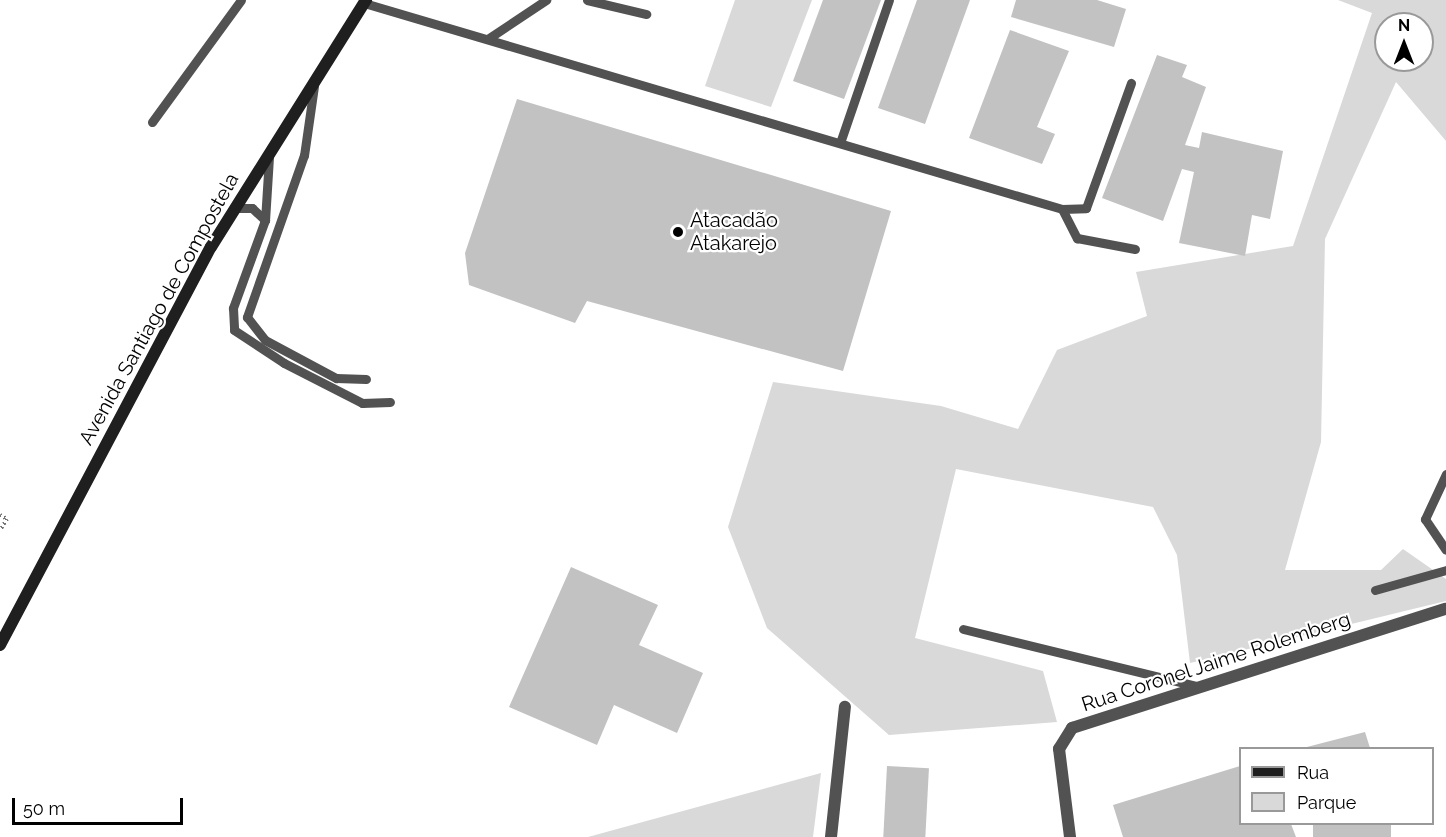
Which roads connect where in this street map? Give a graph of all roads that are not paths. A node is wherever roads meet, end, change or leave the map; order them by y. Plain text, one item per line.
1 (241, 0) edge
2 (546, 0) edge
3 (587, 0) edge
4 (890, 0) edge
5 (365, 2) edge
6 (646, 14) dead end
7 (489, 38) junction
8 (315, 81) junction
9 (1131, 83) dead end
10 (152, 122) dead end
11 (841, 140) junction
12 (269, 157) junction
13 (234, 208) junction
14 (1062, 209) junction
15 (265, 220) junction
16 (1135, 249) dead end
17 (366, 379) dead end
18 (390, 402) dead end
19 (1446, 474) edge
20 (1446, 550) edge
21 (1446, 570) edge
22 (1375, 590) dead end
23 (1446, 609) edge
24 (963, 628) dead end
25 (0, 645) edge
26 (1201, 687) junction
27 (845, 707) dead end
28 (831, 837) edge
29 (1070, 837) edge

1 - 10 lane
2 - 7 lane
3 - 6 lane
4 - 11 lane
5 - 7 lane
5 - 8 main road, Avenida Santiago de Compostela
7 - 11 lane
8 - 12 main road, Avenida Santiago de Compostela
8 - 17 lane
9 - 14 lane
11 - 14 lane
12 - 13 main road, Avenida Santiago de Compostela
12 - 15 lane
13 - 15 lane
13 - 25 main road, Avenida Santiago de Compostela
14 - 16 lane
15 - 18 lane
19 - 20 lane
21 - 22 lane
23 - 26 street, Rua Coronel Jaime Rolemberg
24 - 26 lane
26 - 29 street, Rua Coronel Jaime Rolemberg
27 - 28 street

